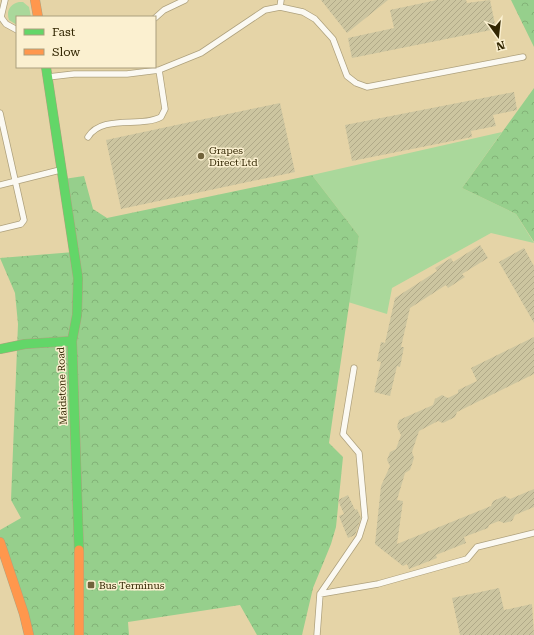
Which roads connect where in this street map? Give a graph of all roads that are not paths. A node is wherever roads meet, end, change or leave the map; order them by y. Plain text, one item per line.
1 (35, 0) edge
2 (185, 0) edge
3 (281, 0) edge
4 (5, 1) edge
5 (280, 7) junction
6 (38, 16) edge
7 (0, 17) edge
8 (156, 17) edge
9 (16, 29) edge
10 (523, 57) dead end
11 (46, 68) edge
12 (128, 68) edge
13 (159, 70) junction
14 (127, 74) junction
15 (48, 77) junction
16 (0, 113) edge
17 (1, 119) edge
18 (88, 137) dead end
19 (62, 169) junction
20 (16, 181) junction
21 (0, 185) edge
22 (0, 229) edge
23 (72, 341) junction
24 (0, 349) edge
25 (354, 368) dead end
26 (534, 533) edge
27 (0, 542) edge
28 (320, 594) junction
29 (29, 635) edge
30 (79, 635) edge
31 (317, 635) edge

1 - 6 main road
2 - 8 lane
3 - 5 lane
4 - 7 lane
5 - 10 lane
5 - 13 lane
7 - 9 lane
11 - 15 main road, Maidstone Road
12 - 14 lane
13 - 14 lane
13 - 18 lane
14 - 15 lane
15 - 19 main road, Maidstone Road
16 - 17 lane
17 - 20 lane
19 - 20 lane
19 - 23 main road, Maidstone Road
20 - 21 lane
20 - 22 lane
23 - 24 main road
23 - 30 main road, Maidstone Road
25 - 28 lane
26 - 28 lane
27 - 29 main road
28 - 31 lane

